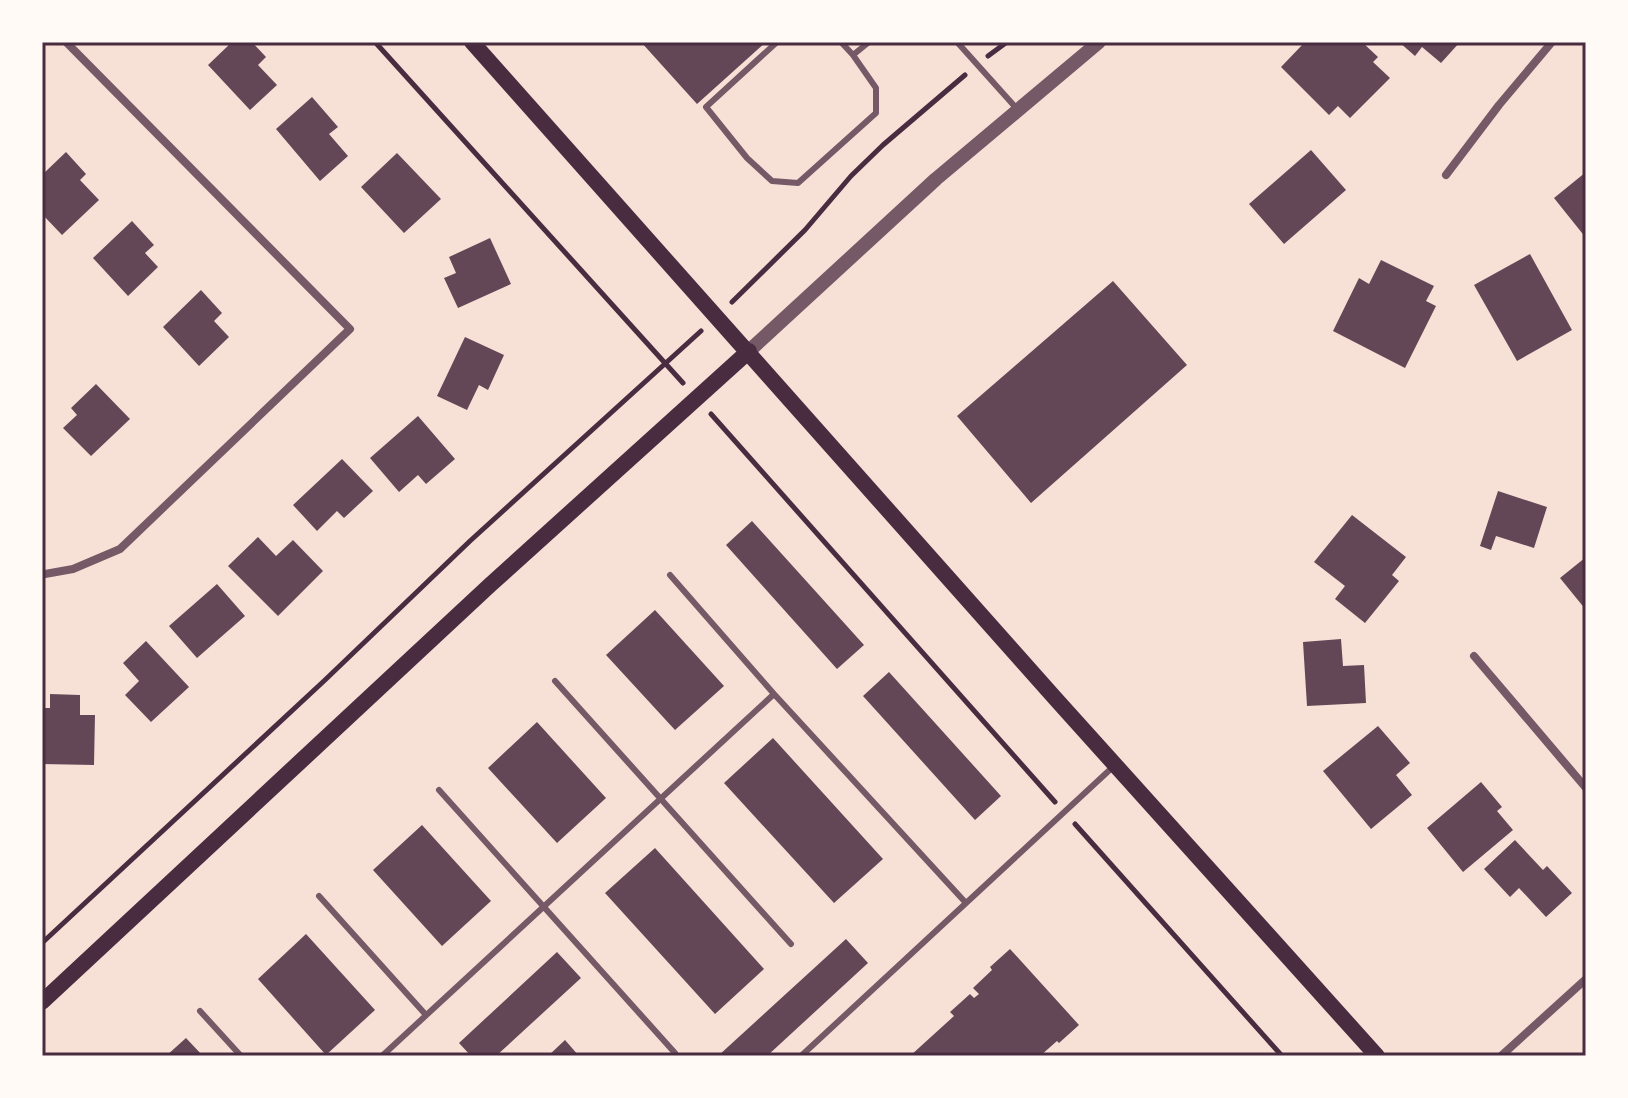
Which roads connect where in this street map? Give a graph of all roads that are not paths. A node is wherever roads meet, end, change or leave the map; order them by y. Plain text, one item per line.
1 (66, 42) edge
2 (472, 42) edge
3 (777, 42) edge
4 (841, 42) edge
5 (869, 42) edge
6 (957, 42) edge
7 (1099, 42) edge
8 (1552, 42) edge
9 (853, 55) junction
10 (1018, 110) junction
11 (1446, 175) dead end
12 (749, 351) junction
13 (44, 571) edge
14 (670, 575) dead end
15 (1474, 656) dead end
16 (555, 681) dead end
17 (774, 694) junction
18 (1115, 765) junction
19 (1586, 788) edge
20 (439, 790) dead end
21 (661, 799) junction
22 (319, 896) dead end
23 (966, 903) junction
24 (544, 907) junction
25 (791, 944) dead end
26 (1586, 979) edge
27 (42, 1002) edge
28 (200, 1011) dead end
29 (426, 1015) junction
30 (675, 1053) dead end
31 (241, 1056) edge
32 (382, 1056) edge
33 (801, 1056) edge
34 (1377, 1056) edge
35 (1501, 1056) edge

1 - 13 street
2 - 12 main road
3 - 9 lane
4 - 9 lane
5 - 9 lane
6 - 10 lane
7 - 10 street
8 - 11 street
10 - 12 street
12 - 18 main road
12 - 27 main road
14 - 17 lane
15 - 19 street
16 - 21 lane
17 - 21 lane
17 - 23 lane
18 - 23 lane
18 - 34 main road
20 - 24 lane
21 - 24 lane
21 - 25 lane
22 - 29 lane
23 - 33 lane
24 - 29 lane
24 - 30 lane
26 - 35 street
28 - 31 lane
29 - 32 lane

